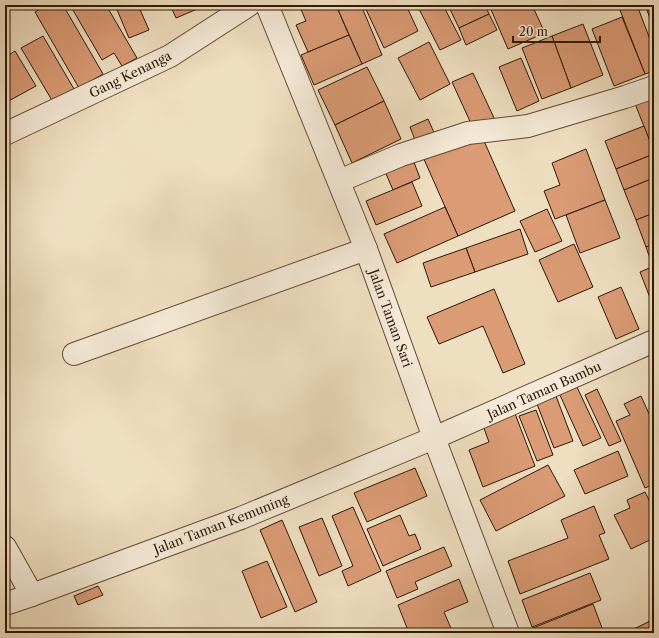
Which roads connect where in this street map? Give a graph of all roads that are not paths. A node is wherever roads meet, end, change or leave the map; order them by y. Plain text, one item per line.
1 (249, 5) edge
2 (267, 5) edge
3 (654, 87) edge
4 (5, 134) edge
5 (339, 181) junction
6 (366, 249) junction
7 (654, 341) edge
8 (74, 354) dead end
9 (434, 438) junction
10 (5, 547) edge
11 (32, 595) junction
12 (5, 604) edge
13 (508, 633) edge

1 - 4 street, Gang Kenanga
2 - 5 street, Jalan Taman Sari
3 - 5 street
5 - 6 street, Jalan Taman Sari
6 - 8 street
6 - 9 street, Jalan Taman Sari
7 - 9 street, Jalan Taman Bambu
9 - 11 street, Jalan Taman Kemuning
9 - 13 street, Jalan Taman Sari
10 - 11 street
11 - 12 street, Jalan Taman Kemuning

